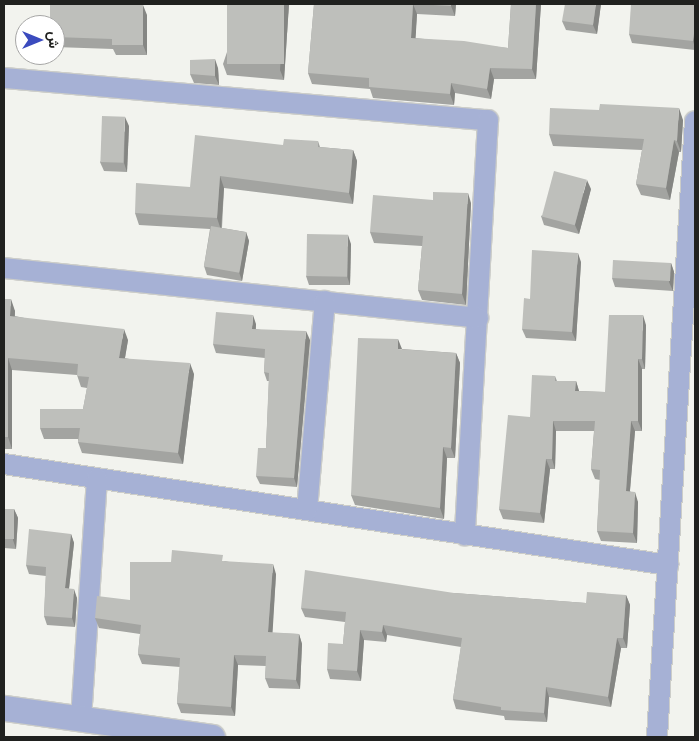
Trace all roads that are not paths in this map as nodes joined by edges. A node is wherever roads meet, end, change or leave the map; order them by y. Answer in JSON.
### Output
{"nodes":[{"id":1,"x":4,"y":78,"type":"edge"},
{"id":2,"x":695,"y":121,"type":"edge"},
{"id":3,"x":692,"y":234,"type":"edge"},
{"id":4,"x":4,"y":268,"type":"edge"},
{"id":5,"x":325,"y":301,"type":"junction"},
{"id":6,"x":478,"y":318,"type":"junction"},
{"id":7,"x":4,"y":464,"type":"edge"},
{"id":8,"x":98,"y":479,"type":"junction"},
{"id":9,"x":306,"y":510,"type":"junction"},
{"id":10,"x":465,"y":534,"type":"junction"},
{"id":11,"x":668,"y":565,"type":"junction"},
{"id":12,"x":4,"y":708,"type":"edge"},
{"id":13,"x":81,"y":719,"type":"junction"},
{"id":14,"x":212,"y":737,"type":"edge"},
{"id":15,"x":657,"y":737,"type":"edge"}],
"edges":[{"from":1,"to":6,"type":"street"},
{"from":2,"to":3,"type":"street"},
{"from":3,"to":11,"type":"street"},
{"from":4,"to":5,"type":"street"},
{"from":5,"to":6,"type":"street"},
{"from":5,"to":9,"type":"street"},
{"from":6,"to":10,"type":"street"},
{"from":7,"to":8,"type":"street"},
{"from":8,"to":9,"type":"street"},
{"from":8,"to":13,"type":"street"},
{"from":9,"to":10,"type":"street"},
{"from":10,"to":11,"type":"street"},
{"from":11,"to":15,"type":"street"},
{"from":12,"to":13,"type":"street"},
{"from":13,"to":14,"type":"street"}]}
